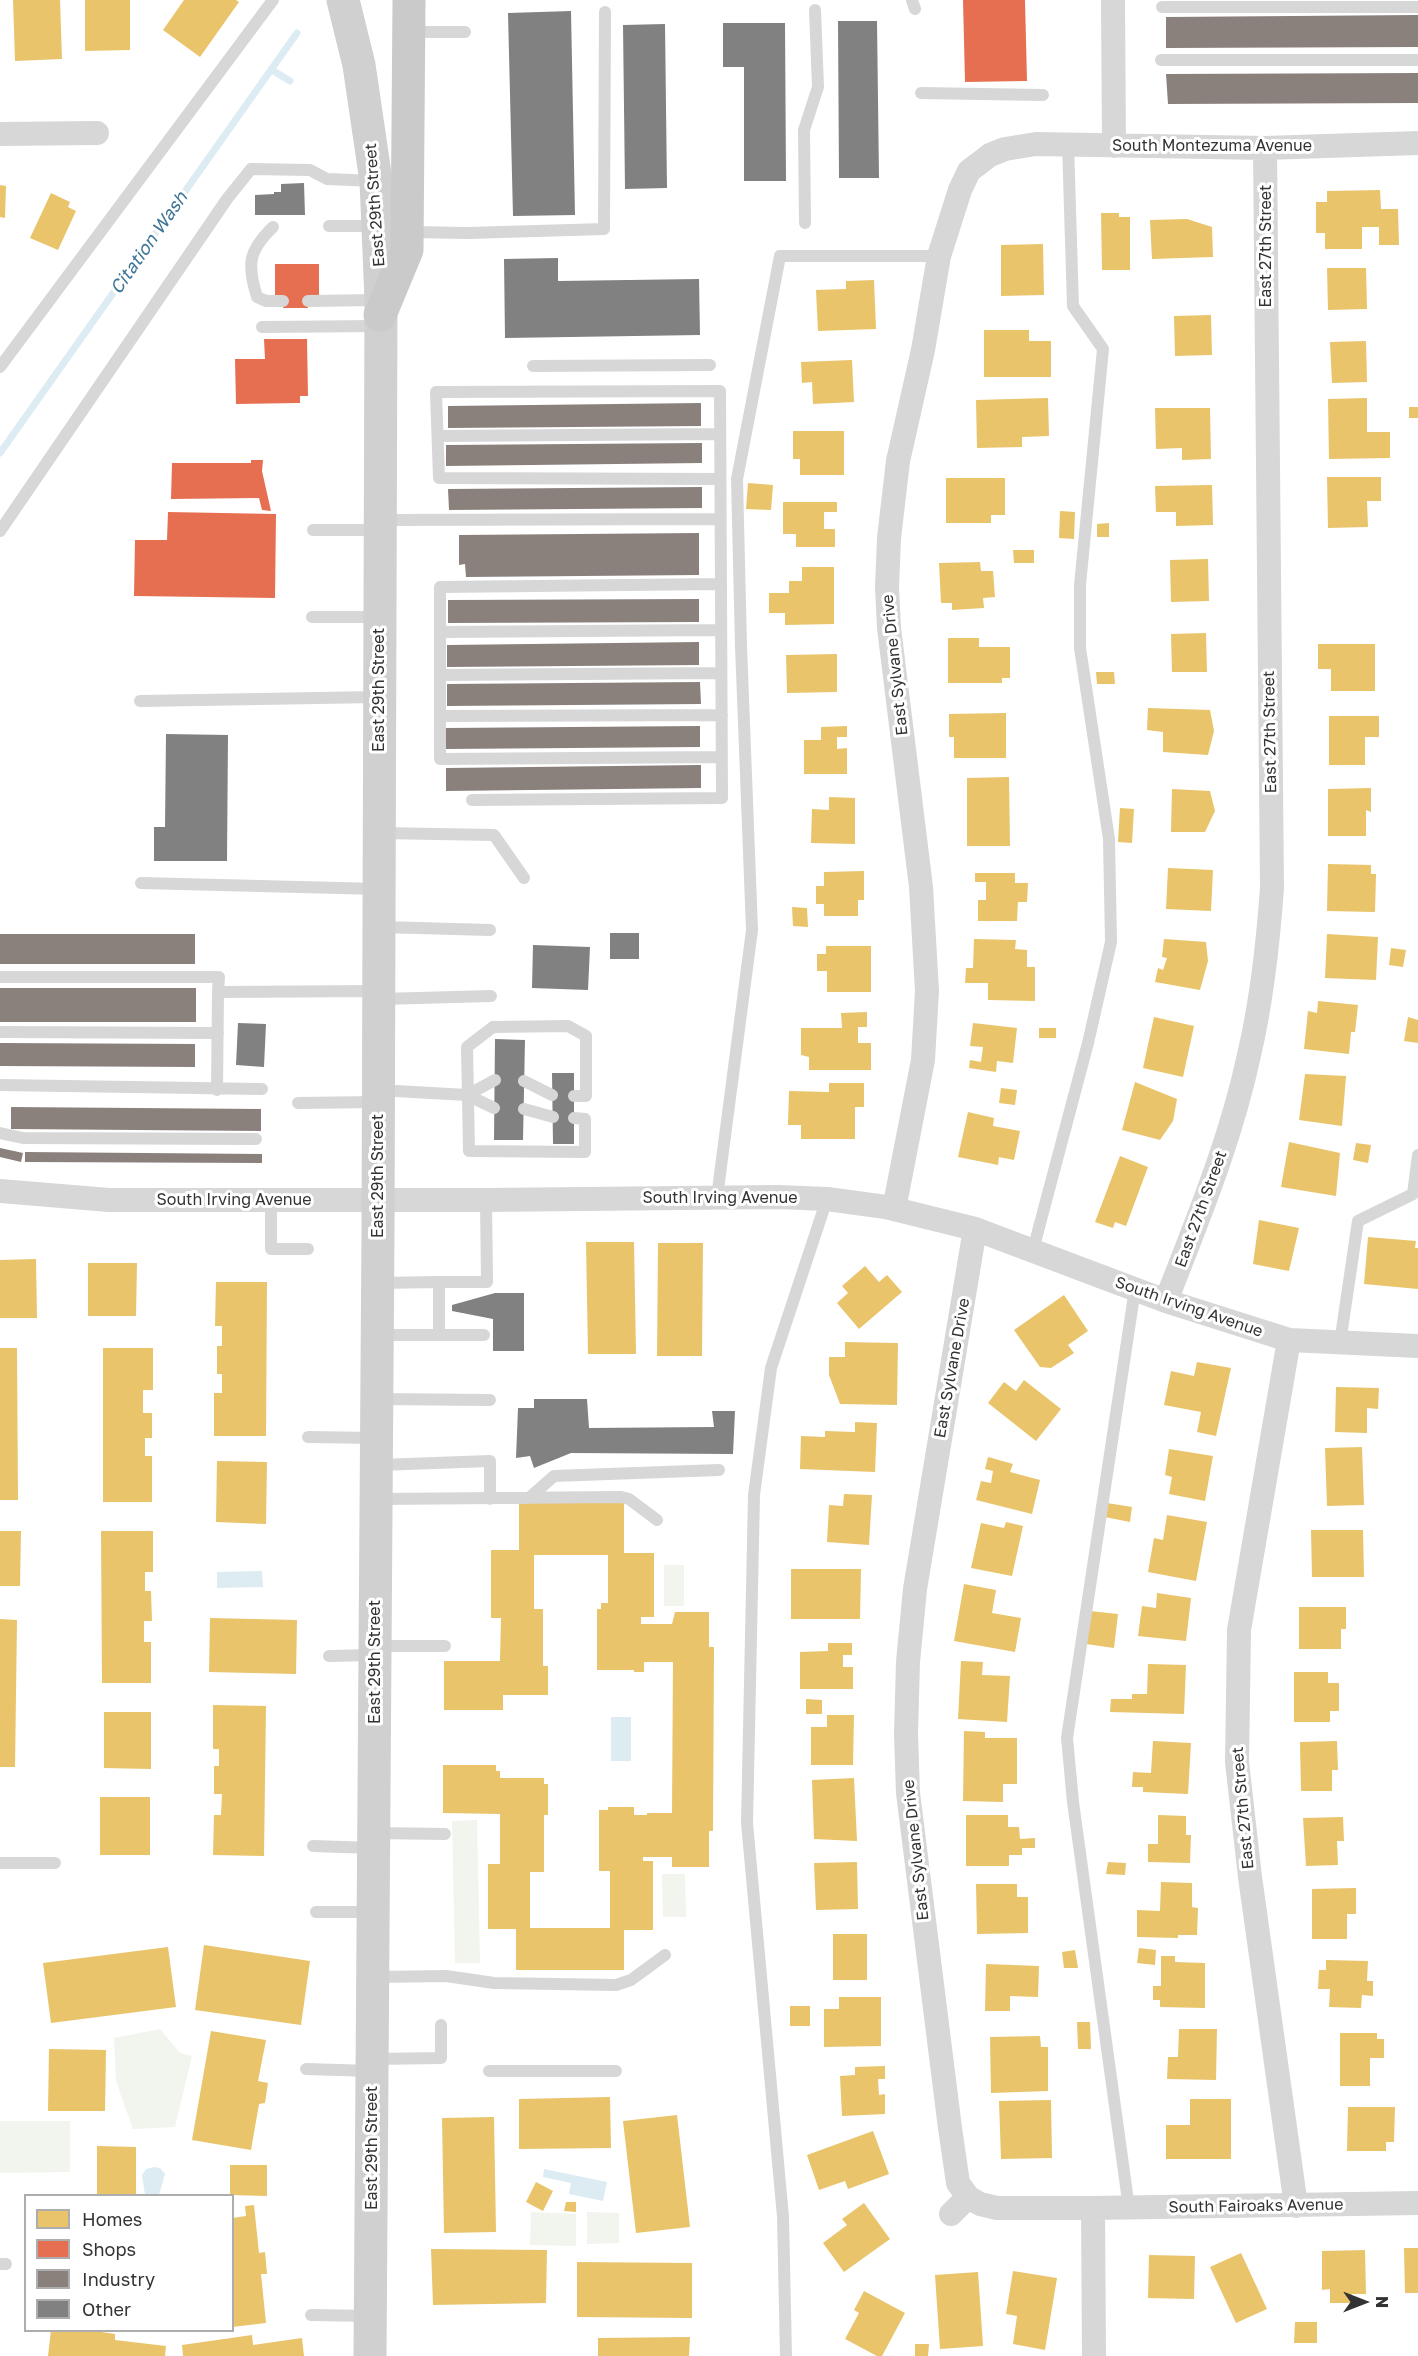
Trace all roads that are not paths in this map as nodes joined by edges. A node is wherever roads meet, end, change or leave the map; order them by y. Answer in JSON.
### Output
{"nodes":[{"id":1,"x":273,"y":0,"type":"edge"},
{"id":2,"x":343,"y":0,"type":"edge"},
{"id":3,"x":409,"y":0,"type":"edge"},
{"id":4,"x":1113,"y":0,"type":"edge"},
{"id":5,"x":1162,"y":6,"type":"dead end"},
{"id":6,"x":1418,"y":6,"type":"edge"},
{"id":7,"x":815,"y":10,"type":"dead end"},
{"id":8,"x":605,"y":12,"type":"dead end"},
{"id":9,"x":409,"y":32,"type":"junction"},
{"id":10,"x":465,"y":32,"type":"dead end"},
{"id":11,"x":1161,"y":60,"type":"dead end"},
{"id":12,"x":1418,"y":60,"type":"edge"},
{"id":13,"x":921,"y":93,"type":"dead end"},
{"id":14,"x":1043,"y":95,"type":"dead end"},
{"id":15,"x":97,"y":133,"type":"dead end"},
{"id":16,"x":0,"y":134,"type":"edge"},
{"id":17,"x":1418,"y":143,"type":"edge"},
{"id":18,"x":1068,"y":144,"type":"junction"},
{"id":19,"x":1114,"y":146,"type":"junction"},
{"id":20,"x":1265,"y":148,"type":"junction"},
{"id":21,"x":1007,"y":149,"type":"joint"},
{"id":22,"x":376,"y":181,"type":"junction"},
{"id":23,"x":805,"y":223,"type":"dead end"},
{"id":24,"x":329,"y":226,"type":"dead end"},
{"id":25,"x":273,"y":227,"type":"dead end"},
{"id":26,"x":392,"y":229,"type":"junction"},
{"id":27,"x":939,"y":256,"type":"junction"},
{"id":28,"x":283,"y":301,"type":"dead end"},
{"id":29,"x":308,"y":301,"type":"dead end"},
{"id":30,"x":380,"y":314,"type":"junction"},
{"id":31,"x":262,"y":327,"type":"dead end"},
{"id":32,"x":710,"y":365,"type":"dead end"},
{"id":33,"x":533,"y":366,"type":"dead end"},
{"id":34,"x":0,"y":367,"type":"edge"},
{"id":35,"x":720,"y":434,"type":"junction"},
{"id":36,"x":438,"y":436,"type":"junction"},
{"id":37,"x":720,"y":479,"type":"junction"},
{"id":38,"x":720,"y":519,"type":"junction"},
{"id":39,"x":380,"y":525,"type":"junction"},
{"id":40,"x":313,"y":530,"type":"dead end"},
{"id":41,"x":0,"y":531,"type":"edge"},
{"id":42,"x":721,"y":584,"type":"junction"},
{"id":43,"x":312,"y":617,"type":"dead end"},
{"id":44,"x":380,"y":617,"type":"junction"},
{"id":45,"x":721,"y":630,"type":"junction"},
{"id":46,"x":440,"y":632,"type":"junction"},
{"id":47,"x":721,"y":673,"type":"junction"},
{"id":48,"x":440,"y":675,"type":"junction"},
{"id":49,"x":380,"y":697,"type":"junction"},
{"id":50,"x":140,"y":701,"type":"dead end"},
{"id":51,"x":722,"y":715,"type":"junction"},
{"id":52,"x":440,"y":716,"type":"junction"},
{"id":53,"x":722,"y":758,"type":"junction"},
{"id":54,"x":472,"y":800,"type":"dead end"},
{"id":55,"x":379,"y":833,"type":"junction"},
{"id":56,"x":524,"y":878,"type":"dead end"},
{"id":57,"x":141,"y":883,"type":"dead end"},
{"id":58,"x":379,"y":889,"type":"junction"},
{"id":59,"x":379,"y":927,"type":"junction"},
{"id":60,"x":490,"y":930,"type":"dead end"},
{"id":61,"x":0,"y":977,"type":"edge"},
{"id":62,"x":218,"y":992,"type":"junction"},
{"id":63,"x":379,"y":995,"type":"junction"},
{"id":64,"x":491,"y":996,"type":"dead end"},
{"id":65,"x":0,"y":1032,"type":"edge"},
{"id":66,"x":218,"y":1033,"type":"junction"},
{"id":67,"x":495,"y":1080,"type":"dead end"},
{"id":68,"x":524,"y":1082,"type":"dead end"},
{"id":69,"x":0,"y":1085,"type":"edge"},
{"id":70,"x":262,"y":1089,"type":"dead end"},
{"id":71,"x":217,"y":1090,"type":"junction"},
{"id":72,"x":467,"y":1095,"type":"junction"},
{"id":73,"x":552,"y":1095,"type":"dead end"},
{"id":74,"x":378,"y":1096,"type":"junction"},
{"id":75,"x":298,"y":1103,"type":"dead end"},
{"id":76,"x":494,"y":1108,"type":"dead end"},
{"id":77,"x":524,"y":1109,"type":"dead end"},
{"id":78,"x":553,"y":1117,"type":"dead end"},
{"id":79,"x":0,"y":1133,"type":"edge"},
{"id":80,"x":256,"y":1139,"type":"dead end"},
{"id":81,"x":1418,"y":1155,"type":"edge"},
{"id":82,"x":0,"y":1191,"type":"edge"},
{"id":83,"x":717,"y":1197,"type":"junction"},
{"id":84,"x":827,"y":1199,"type":"junction"},
{"id":85,"x":271,"y":1200,"type":"junction"},
{"id":86,"x":378,"y":1200,"type":"junction"},
{"id":87,"x":486,"y":1200,"type":"junction"},
{"id":88,"x":894,"y":1209,"type":"junction"},
{"id":89,"x":975,"y":1229,"type":"junction"},
{"id":90,"x":308,"y":1248,"type":"dead end"},
{"id":91,"x":1033,"y":1250,"type":"junction"},
{"id":92,"x":440,"y":1282,"type":"junction"},
{"id":93,"x":378,"y":1283,"type":"junction"},
{"id":94,"x":1135,"y":1289,"type":"junction"},
{"id":95,"x":1166,"y":1301,"type":"junction"},
{"id":96,"x":377,"y":1335,"type":"junction"},
{"id":97,"x":440,"y":1335,"type":"junction"},
{"id":98,"x":484,"y":1335,"type":"dead end"},
{"id":99,"x":1289,"y":1340,"type":"junction"},
{"id":100,"x":1340,"y":1343,"type":"junction"},
{"id":101,"x":1418,"y":1346,"type":"edge"},
{"id":102,"x":377,"y":1399,"type":"junction"},
{"id":103,"x":490,"y":1400,"type":"dead end"},
{"id":104,"x":308,"y":1437,"type":"dead end"},
{"id":105,"x":376,"y":1451,"type":"junction"},
{"id":106,"x":719,"y":1470,"type":"dead end"},
{"id":107,"x":529,"y":1498,"type":"junction"},
{"id":108,"x":376,"y":1499,"type":"junction"},
{"id":109,"x":490,"y":1499,"type":"junction"},
{"id":110,"x":657,"y":1520,"type":"dead end"},
{"id":111,"x":445,"y":1646,"type":"dead end"},
{"id":112,"x":375,"y":1650,"type":"junction"},
{"id":113,"x":329,"y":1656,"type":"dead end"},
{"id":114,"x":445,"y":1834,"type":"dead end"},
{"id":115,"x":374,"y":1841,"type":"junction"},
{"id":116,"x":313,"y":1846,"type":"dead end"},
{"id":117,"x":0,"y":1863,"type":"edge"},
{"id":118,"x":55,"y":1863,"type":"dead end"},
{"id":119,"x":316,"y":1912,"type":"dead end"},
{"id":120,"x":373,"y":1912,"type":"junction"},
{"id":121,"x":665,"y":1955,"type":"dead end"},
{"id":122,"x":373,"y":1977,"type":"junction"},
{"id":123,"x":441,"y":2025,"type":"dead end"},
{"id":124,"x":372,"y":2065,"type":"junction"},
{"id":125,"x":306,"y":2069,"type":"dead end"},
{"id":126,"x":489,"y":2071,"type":"dead end"},
{"id":127,"x":616,"y":2071,"type":"dead end"},
{"id":128,"x":1418,"y":2203,"type":"edge"},
{"id":129,"x":1296,"y":2206,"type":"junction"},
{"id":130,"x":1093,"y":2208,"type":"junction"},
{"id":131,"x":1129,"y":2208,"type":"junction"},
{"id":132,"x":311,"y":2315,"type":"dead end"},
{"id":133,"x":371,"y":2316,"type":"junction"},
{"id":134,"x":370,"y":2356,"type":"edge"},
{"id":135,"x":786,"y":2356,"type":"edge"},
{"id":136,"x":1094,"y":2356,"type":"edge"}],
"edges":[{"from":1,"to":34,"type":"lane"},
{"from":2,"to":22,"type":"street","name":"East 29th Street"},
{"from":3,"to":9,"type":"main road"},
{"from":4,"to":19,"type":"street"},
{"from":5,"to":6,"type":"lane"},
{"from":7,"to":23,"type":"lane"},
{"from":8,"to":26,"type":"lane"},
{"from":9,"to":10,"type":"lane"},
{"from":9,"to":26,"type":"main road"},
{"from":11,"to":12,"type":"lane"},
{"from":13,"to":14,"type":"lane"},
{"from":15,"to":16,"type":"street"},
{"from":17,"to":20,"type":"street","name":"South Montezuma Avenue"},
{"from":18,"to":19,"type":"street","name":"South Montezuma Avenue"},
{"from":18,"to":21,"type":"street","name":"South Montezuma Avenue"},
{"from":18,"to":91,"type":"lane"},
{"from":19,"to":20,"type":"street","name":"South Montezuma Avenue"},
{"from":20,"to":95,"type":"street","name":"East 27th Street"},
{"from":21,"to":27,"type":"street","name":"East Sylvane Drive"},
{"from":22,"to":26,"type":"street","name":"East 29th Street"},
{"from":22,"to":41,"type":"lane"},
{"from":24,"to":26,"type":"lane"},
{"from":25,"to":28,"type":"lane"},
{"from":26,"to":30,"type":"main road"},
{"from":27,"to":83,"type":"lane"},
{"from":27,"to":88,"type":"street","name":"East Sylvane Drive"},
{"from":29,"to":30,"type":"lane"},
{"from":30,"to":31,"type":"lane"},
{"from":30,"to":39,"type":"street","name":"East 29th Street"},
{"from":32,"to":33,"type":"lane"},
{"from":35,"to":36,"type":"lane"},
{"from":35,"to":36,"type":"lane"},
{"from":35,"to":37,"type":"lane"},
{"from":36,"to":37,"type":"lane"},
{"from":37,"to":38,"type":"lane"},
{"from":38,"to":39,"type":"lane"},
{"from":38,"to":42,"type":"lane"},
{"from":39,"to":40,"type":"lane"},
{"from":39,"to":44,"type":"street","name":"East 29th Street"},
{"from":42,"to":45,"type":"lane"},
{"from":42,"to":46,"type":"lane"},
{"from":43,"to":44,"type":"lane"},
{"from":44,"to":49,"type":"street","name":"East 29th Street"},
{"from":45,"to":46,"type":"lane"},
{"from":45,"to":47,"type":"lane"},
{"from":46,"to":48,"type":"lane"},
{"from":47,"to":48,"type":"lane"},
{"from":47,"to":51,"type":"lane"},
{"from":48,"to":52,"type":"lane"},
{"from":49,"to":50,"type":"lane"},
{"from":49,"to":55,"type":"street","name":"East 29th Street"},
{"from":51,"to":52,"type":"lane"},
{"from":51,"to":53,"type":"lane"},
{"from":52,"to":53,"type":"lane"},
{"from":53,"to":54,"type":"lane"},
{"from":55,"to":56,"type":"lane"},
{"from":55,"to":58,"type":"street","name":"East 29th Street"},
{"from":57,"to":58,"type":"lane"},
{"from":58,"to":59,"type":"street","name":"East 29th Street"},
{"from":59,"to":60,"type":"lane"},
{"from":59,"to":63,"type":"street","name":"East 29th Street"},
{"from":61,"to":62,"type":"lane"},
{"from":62,"to":63,"type":"lane"},
{"from":62,"to":66,"type":"lane"},
{"from":63,"to":64,"type":"lane"},
{"from":63,"to":74,"type":"street","name":"East 29th Street"},
{"from":65,"to":66,"type":"lane"},
{"from":66,"to":71,"type":"lane"},
{"from":67,"to":72,"type":"lane"},
{"from":68,"to":73,"type":"lane"},
{"from":69,"to":71,"type":"lane"},
{"from":70,"to":71,"type":"lane"},
{"from":72,"to":72,"type":"lane"},
{"from":72,"to":74,"type":"lane"},
{"from":72,"to":76,"type":"lane"},
{"from":74,"to":75,"type":"lane"},
{"from":74,"to":86,"type":"street","name":"East 29th Street"},
{"from":77,"to":78,"type":"lane"},
{"from":79,"to":80,"type":"lane"},
{"from":81,"to":100,"type":"lane"},
{"from":82,"to":85,"type":"street","name":"South Irving Avenue"},
{"from":83,"to":84,"type":"street","name":"South Irving Avenue"},
{"from":83,"to":87,"type":"street","name":"South Irving Avenue"},
{"from":84,"to":88,"type":"street","name":"South Irving Avenue"},
{"from":84,"to":135,"type":"lane"},
{"from":85,"to":86,"type":"street","name":"South Irving Avenue"},
{"from":85,"to":90,"type":"lane"},
{"from":86,"to":87,"type":"street","name":"South Irving Avenue"},
{"from":86,"to":93,"type":"street","name":"East 29th Street"},
{"from":87,"to":92,"type":"lane"},
{"from":88,"to":89,"type":"street","name":"South Irving Avenue"},
{"from":89,"to":91,"type":"street","name":"South Irving Avenue"},
{"from":89,"to":130,"type":"street","name":"East Sylvane Drive"},
{"from":91,"to":94,"type":"street","name":"South Irving Avenue"},
{"from":92,"to":93,"type":"lane"},
{"from":92,"to":97,"type":"lane"},
{"from":93,"to":96,"type":"street","name":"East 29th Street"},
{"from":94,"to":95,"type":"street","name":"South Irving Avenue"},
{"from":94,"to":131,"type":"lane"},
{"from":95,"to":99,"type":"street","name":"South Irving Avenue"},
{"from":96,"to":97,"type":"lane"},
{"from":96,"to":102,"type":"street","name":"East 29th Street"},
{"from":97,"to":98,"type":"lane"},
{"from":99,"to":100,"type":"street","name":"South Irving Avenue"},
{"from":99,"to":129,"type":"street","name":"East 27th Street"},
{"from":100,"to":101,"type":"street","name":"South Irving Avenue"},
{"from":102,"to":103,"type":"lane"},
{"from":102,"to":105,"type":"street","name":"East 29th Street"},
{"from":104,"to":105,"type":"lane"},
{"from":105,"to":108,"type":"street","name":"East 29th Street"},
{"from":105,"to":109,"type":"lane"},
{"from":106,"to":107,"type":"lane"},
{"from":107,"to":109,"type":"lane"},
{"from":107,"to":110,"type":"lane"},
{"from":108,"to":109,"type":"lane"},
{"from":108,"to":112,"type":"street","name":"East 29th Street"},
{"from":111,"to":112,"type":"lane"},
{"from":112,"to":113,"type":"lane"},
{"from":112,"to":115,"type":"street","name":"East 29th Street"},
{"from":114,"to":115,"type":"lane"},
{"from":115,"to":116,"type":"lane"},
{"from":115,"to":120,"type":"street","name":"East 29th Street"},
{"from":117,"to":118,"type":"lane"},
{"from":119,"to":120,"type":"lane"},
{"from":120,"to":122,"type":"street","name":"East 29th Street"},
{"from":121,"to":122,"type":"lane"},
{"from":122,"to":124,"type":"street","name":"East 29th Street"},
{"from":123,"to":124,"type":"lane"},
{"from":124,"to":125,"type":"lane"},
{"from":124,"to":133,"type":"street","name":"East 29th Street"},
{"from":126,"to":127,"type":"lane"},
{"from":128,"to":129,"type":"street","name":"South Fairoaks Avenue"},
{"from":129,"to":131,"type":"street","name":"South Fairoaks Avenue"},
{"from":130,"to":131,"type":"street","name":"South Fairoaks Avenue"},
{"from":130,"to":136,"type":"street"},
{"from":132,"to":133,"type":"lane"},
{"from":133,"to":134,"type":"street","name":"East 29th Street"}]}
